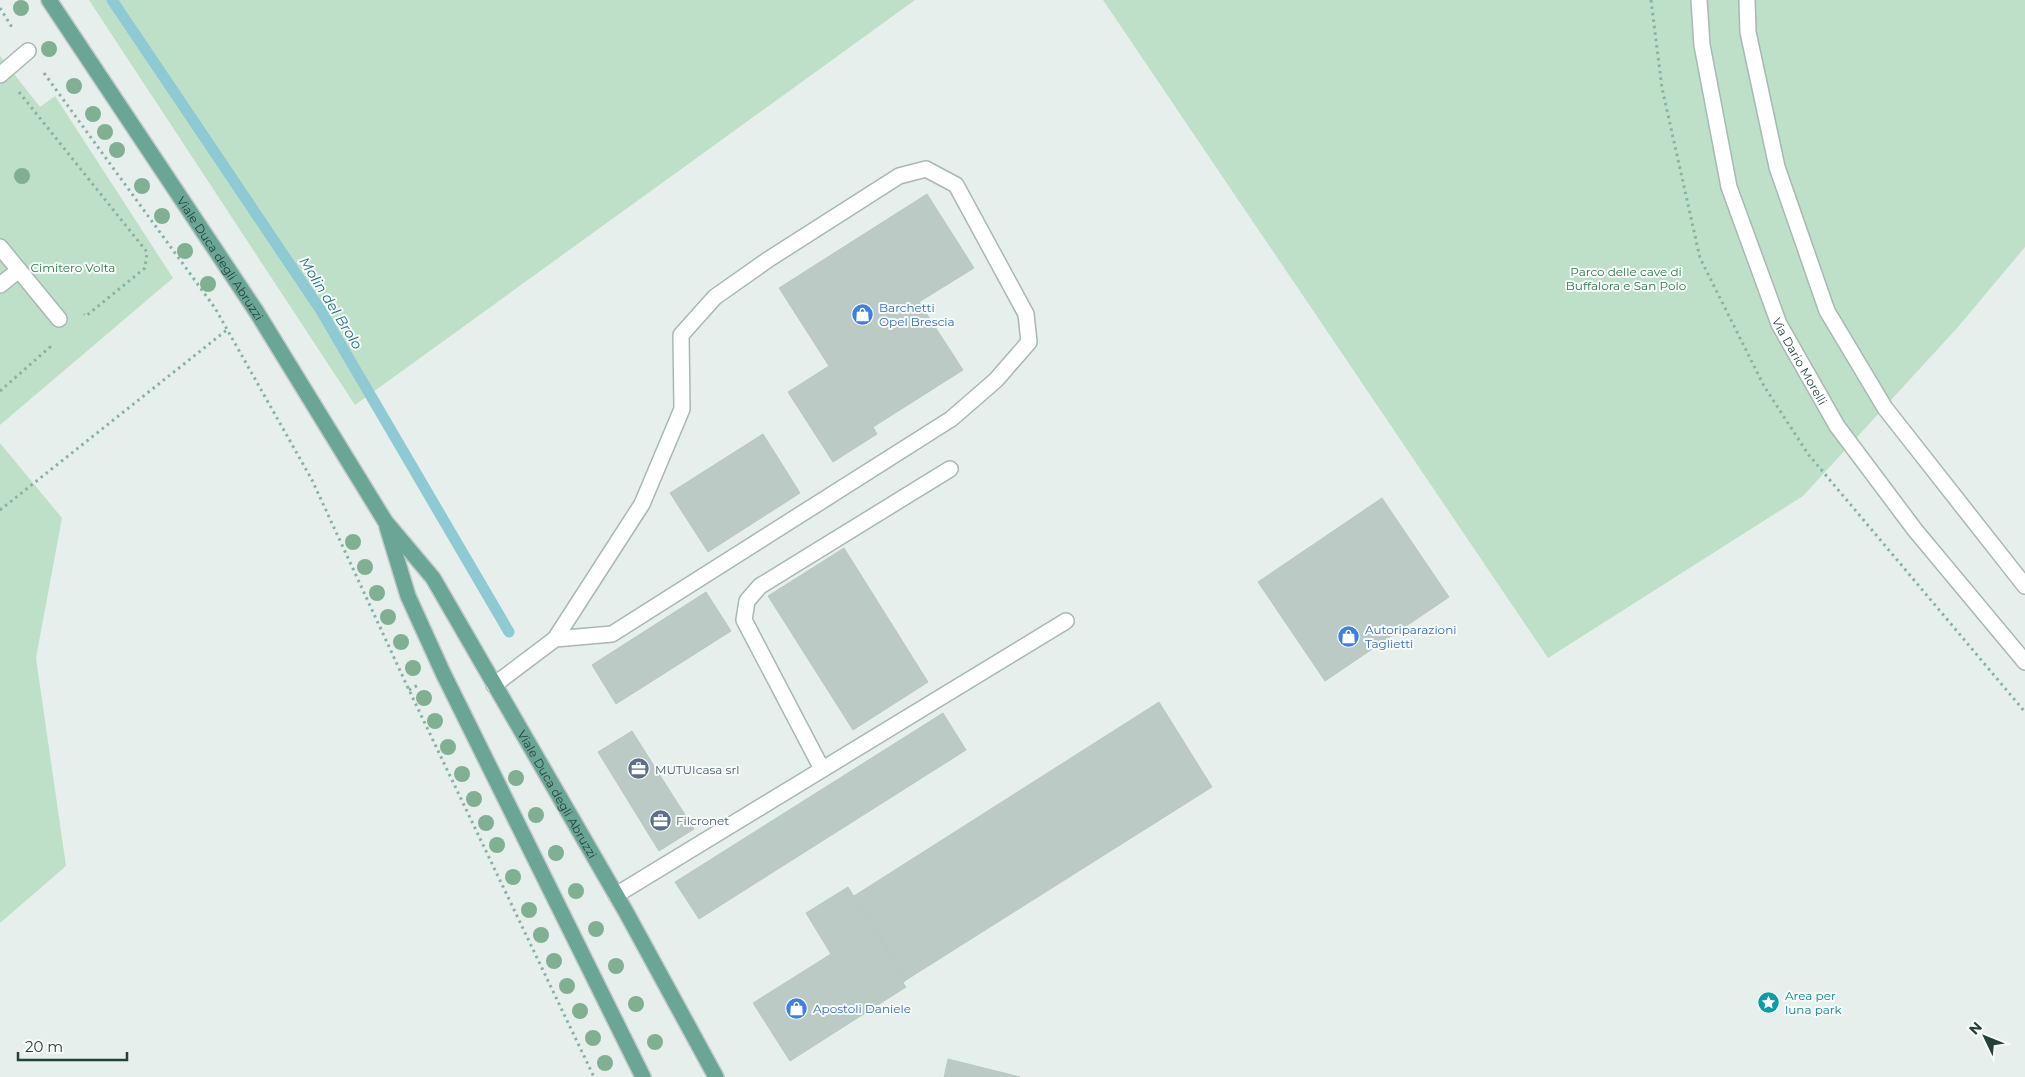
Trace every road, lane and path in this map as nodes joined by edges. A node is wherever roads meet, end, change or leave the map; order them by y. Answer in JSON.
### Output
{"nodes":[{"id":1,"x":49,"y":0,"type":"edge"},
{"id":2,"x":1699,"y":0,"type":"edge"},
{"id":3,"x":1747,"y":0,"type":"edge"},
{"id":4,"x":28,"y":51,"type":"dead end"},
{"id":5,"x":2,"y":74,"type":"edge"},
{"id":6,"x":57,"y":91,"type":"dead end"},
{"id":7,"x":0,"y":247,"type":"edge"},
{"id":8,"x":19,"y":270,"type":"junction"},
{"id":9,"x":0,"y":285,"type":"edge"},
{"id":10,"x":59,"y":319,"type":"junction"},
{"id":11,"x":228,"y":329,"type":"junction"},
{"id":12,"x":0,"y":391,"type":"edge"},
{"id":13,"x":950,"y":470,"type":"dead end"},
{"id":14,"x":0,"y":510,"type":"edge"},
{"id":15,"x":385,"y":521,"type":"junction"},
{"id":16,"x":2025,"y":586,"type":"edge"},
{"id":17,"x":1066,"y":621,"type":"dead end"},
{"id":18,"x":555,"y":639,"type":"junction"},
{"id":19,"x":2025,"y":662,"type":"edge"},
{"id":20,"x":494,"y":685,"type":"junction"},
{"id":21,"x":822,"y":769,"type":"junction"},
{"id":22,"x":616,"y":895,"type":"junction"},
{"id":23,"x":594,"y":1077,"type":"edge"},
{"id":24,"x":643,"y":1077,"type":"edge"},
{"id":25,"x":716,"y":1077,"type":"edge"}],
"edges":[{"from":1,"to":15,"type":"main road","name":"Viale Duca degli Abruzzi"},
{"from":2,"to":19,"type":"street","name":"Via Dario Morelli"},
{"from":3,"to":16,"type":"street"},
{"from":4,"to":5,"type":"street"},
{"from":5,"to":10,"type":"path"},
{"from":6,"to":11,"type":"path"},
{"from":7,"to":8,"type":"street"},
{"from":8,"to":9,"type":"street"},
{"from":8,"to":10,"type":"street"},
{"from":10,"to":12,"type":"path"},
{"from":11,"to":14,"type":"path"},
{"from":11,"to":23,"type":"path"},
{"from":13,"to":21,"type":"street"},
{"from":15,"to":20,"type":"main road","name":"Viale Duca degli Abruzzi"},
{"from":15,"to":24,"type":"main road","name":"Viale Duca degli Abruzzi"},
{"from":17,"to":21,"type":"street"},
{"from":18,"to":18,"type":"street"},
{"from":18,"to":20,"type":"street"},
{"from":20,"to":22,"type":"main road","name":"Viale Duca degli Abruzzi"},
{"from":21,"to":22,"type":"street"},
{"from":22,"to":25,"type":"main road","name":"Viale Duca degli Abruzzi"}]}
